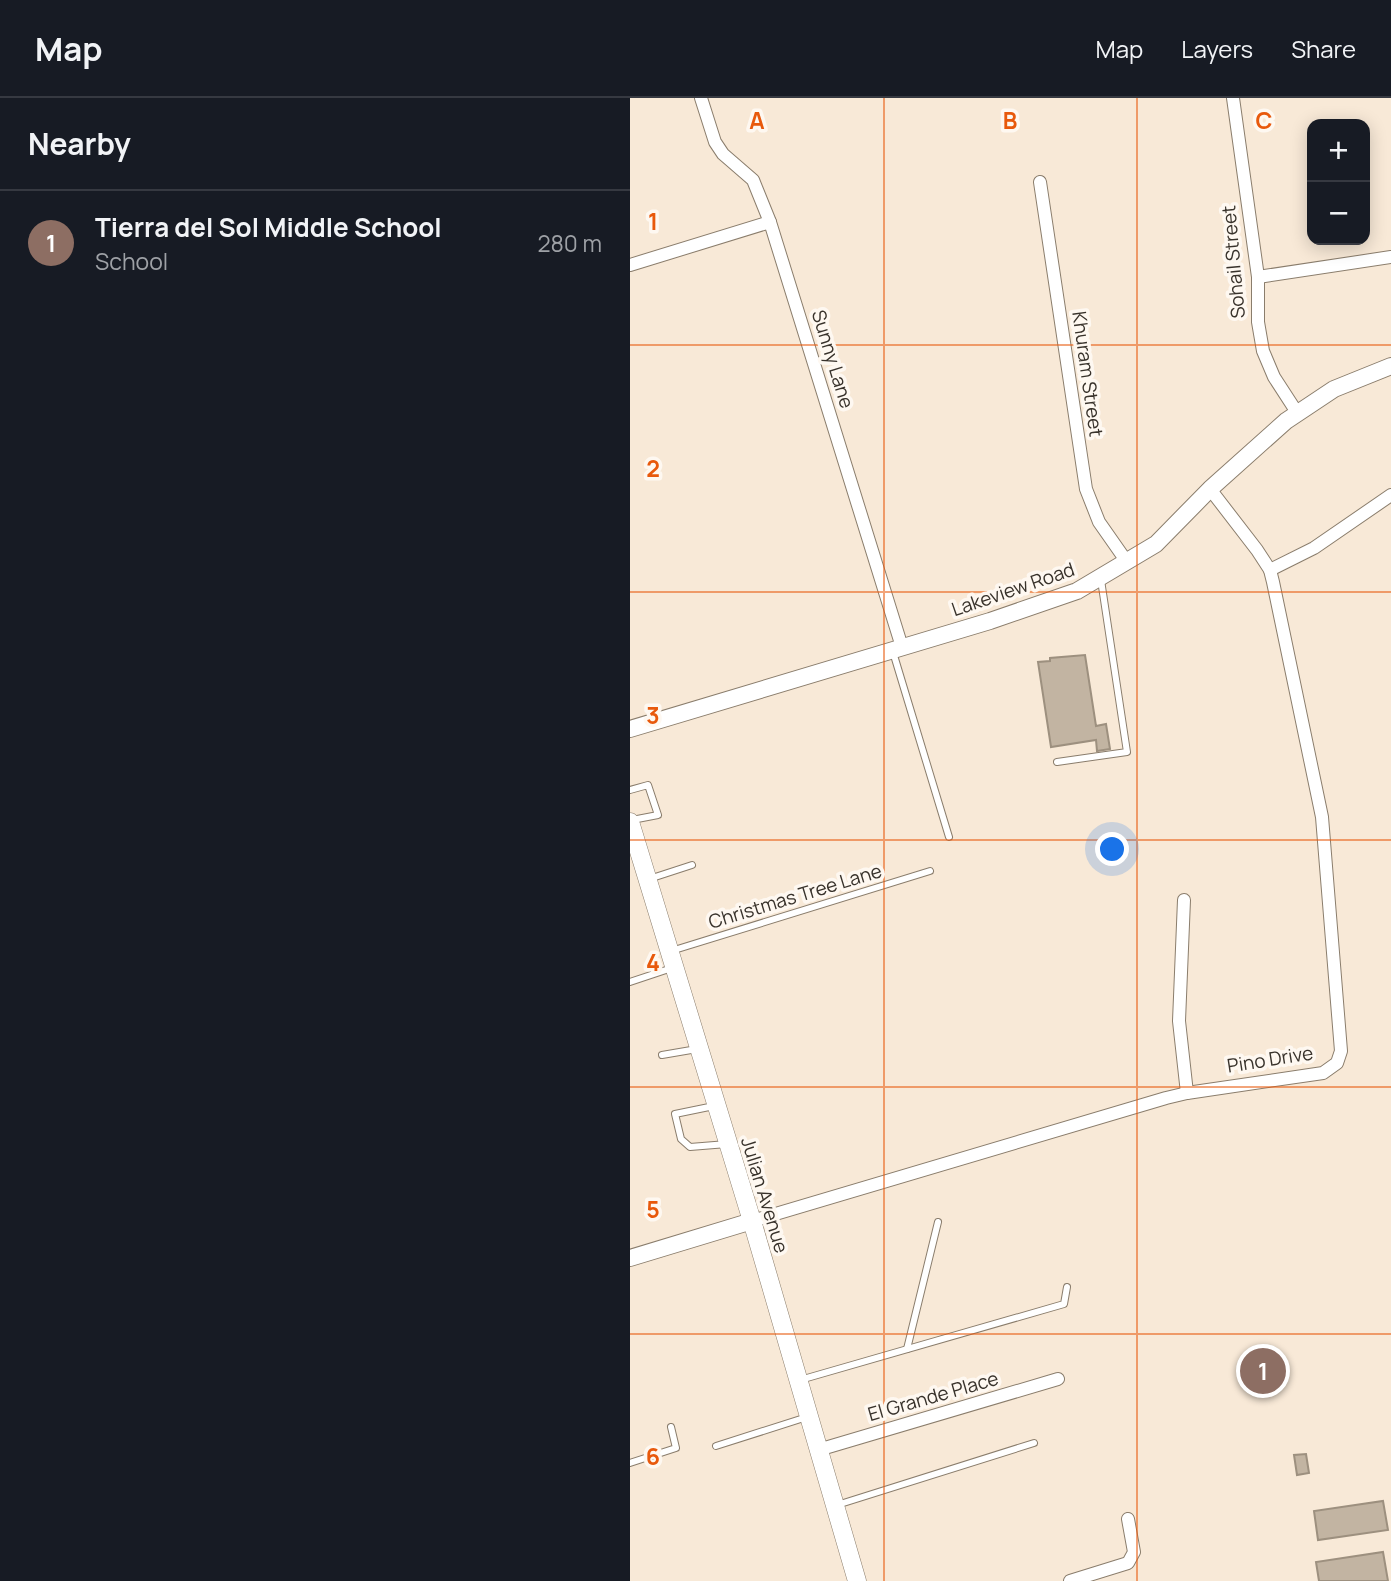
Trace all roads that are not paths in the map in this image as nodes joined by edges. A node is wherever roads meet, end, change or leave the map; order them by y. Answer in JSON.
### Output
{"nodes":[{"id":1,"x":701,"y":98,"type":"edge"},
{"id":2,"x":1233,"y":98,"type":"edge"},
{"id":3,"x":1040,"y":182,"type":"dead end"},
{"id":4,"x":770,"y":222,"type":"junction"},
{"id":5,"x":1391,"y":257,"type":"edge"},
{"id":6,"x":630,"y":265,"type":"edge"},
{"id":7,"x":1258,"y":277,"type":"junction"},
{"id":8,"x":1391,"y":366,"type":"edge"},
{"id":9,"x":1298,"y":414,"type":"junction"},
{"id":10,"x":1210,"y":489,"type":"junction"},
{"id":11,"x":1391,"y":495,"type":"edge"},
{"id":12,"x":1127,"y":562,"type":"junction"},
{"id":13,"x":1269,"y":570,"type":"junction"},
{"id":14,"x":1100,"y":578,"type":"junction"},
{"id":15,"x":897,"y":649,"type":"junction"},
{"id":16,"x":630,"y":729,"type":"edge"},
{"id":17,"x":1057,"y":762,"type":"dead end"},
{"id":18,"x":630,"y":790,"type":"edge"},
{"id":19,"x":630,"y":821,"type":"edge"},
{"id":20,"x":949,"y":836,"type":"dead end"},
{"id":21,"x":692,"y":865,"type":"dead end"},
{"id":22,"x":930,"y":871,"type":"dead end"},
{"id":23,"x":648,"y":879,"type":"junction"},
{"id":24,"x":1184,"y":900,"type":"dead end"},
{"id":25,"x":672,"y":959,"type":"junction"},
{"id":26,"x":630,"y":982,"type":"edge"},
{"id":27,"x":699,"y":1049,"type":"junction"},
{"id":28,"x":662,"y":1055,"type":"dead end"},
{"id":29,"x":1187,"y":1093,"type":"junction"},
{"id":30,"x":716,"y":1105,"type":"junction"},
{"id":31,"x":728,"y":1144,"type":"junction"},
{"id":32,"x":752,"y":1221,"type":"junction"},
{"id":33,"x":938,"y":1222,"type":"dead end"},
{"id":34,"x":630,"y":1258,"type":"edge"},
{"id":35,"x":1067,"y":1287,"type":"dead end"},
{"id":36,"x":907,"y":1349,"type":"junction"},
{"id":37,"x":1058,"y":1379,"type":"dead end"},
{"id":38,"x":798,"y":1381,"type":"junction"},
{"id":39,"x":809,"y":1416,"type":"junction"},
{"id":40,"x":671,"y":1427,"type":"dead end"},
{"id":41,"x":1034,"y":1443,"type":"dead end"},
{"id":42,"x":716,"y":1446,"type":"dead end"},
{"id":43,"x":818,"y":1450,"type":"junction"},
{"id":44,"x":630,"y":1463,"type":"edge"},
{"id":45,"x":835,"y":1506,"type":"junction"},
{"id":46,"x":1128,"y":1519,"type":"dead end"},
{"id":47,"x":858,"y":1581,"type":"edge"},
{"id":48,"x":1070,"y":1581,"type":"edge"}],
"edges":[{"from":1,"to":4,"type":"street","name":"Sunny Lane"},
{"from":2,"to":7,"type":"street","name":"Sohail Street"},
{"from":3,"to":12,"type":"street","name":"Khuram Street"},
{"from":4,"to":6,"type":"street"},
{"from":4,"to":15,"type":"street","name":"Sunny Lane"},
{"from":5,"to":7,"type":"street"},
{"from":7,"to":9,"type":"street","name":"Sohail Street"},
{"from":8,"to":9,"type":"street","name":"Lakeview Road"},
{"from":9,"to":10,"type":"street","name":"Lakeview Road"},
{"from":10,"to":12,"type":"street","name":"Lakeview Road"},
{"from":10,"to":13,"type":"street","name":"Pino Drive"},
{"from":11,"to":13,"type":"street"},
{"from":12,"to":14,"type":"street","name":"Lakeview Road"},
{"from":13,"to":29,"type":"street","name":"Pino Drive"},
{"from":14,"to":15,"type":"street","name":"Lakeview Road"},
{"from":14,"to":17,"type":"lane"},
{"from":15,"to":16,"type":"street","name":"Lakeview Road"},
{"from":15,"to":20,"type":"lane"},
{"from":18,"to":19,"type":"lane"},
{"from":19,"to":23,"type":"main road","name":"Julian Avenue"},
{"from":21,"to":23,"type":"lane"},
{"from":22,"to":25,"type":"lane","name":"Christmas Tree Lane"},
{"from":23,"to":25,"type":"main road","name":"Julian Avenue"},
{"from":24,"to":29,"type":"street"},
{"from":25,"to":26,"type":"lane","name":"Christmas Tree Lane"},
{"from":25,"to":27,"type":"main road","name":"Julian Avenue"},
{"from":27,"to":28,"type":"lane"},
{"from":27,"to":30,"type":"main road","name":"Julian Avenue"},
{"from":29,"to":32,"type":"street","name":"Pino Drive"},
{"from":30,"to":31,"type":"main road","name":"Julian Avenue"},
{"from":30,"to":31,"type":"lane"},
{"from":31,"to":32,"type":"main road","name":"Julian Avenue"},
{"from":32,"to":34,"type":"street","name":"Pino Drive"},
{"from":32,"to":38,"type":"main road","name":"Julian Avenue"},
{"from":33,"to":36,"type":"lane"},
{"from":35,"to":36,"type":"lane"},
{"from":36,"to":38,"type":"lane"},
{"from":37,"to":43,"type":"street","name":"El Grande Place"},
{"from":38,"to":39,"type":"main road","name":"Julian Avenue"},
{"from":39,"to":42,"type":"lane"},
{"from":39,"to":43,"type":"main road","name":"Julian Avenue"},
{"from":40,"to":44,"type":"lane"},
{"from":41,"to":45,"type":"lane"},
{"from":43,"to":45,"type":"main road","name":"Julian Avenue"},
{"from":45,"to":47,"type":"main road","name":"Julian Avenue"},
{"from":46,"to":48,"type":"street"}]}
